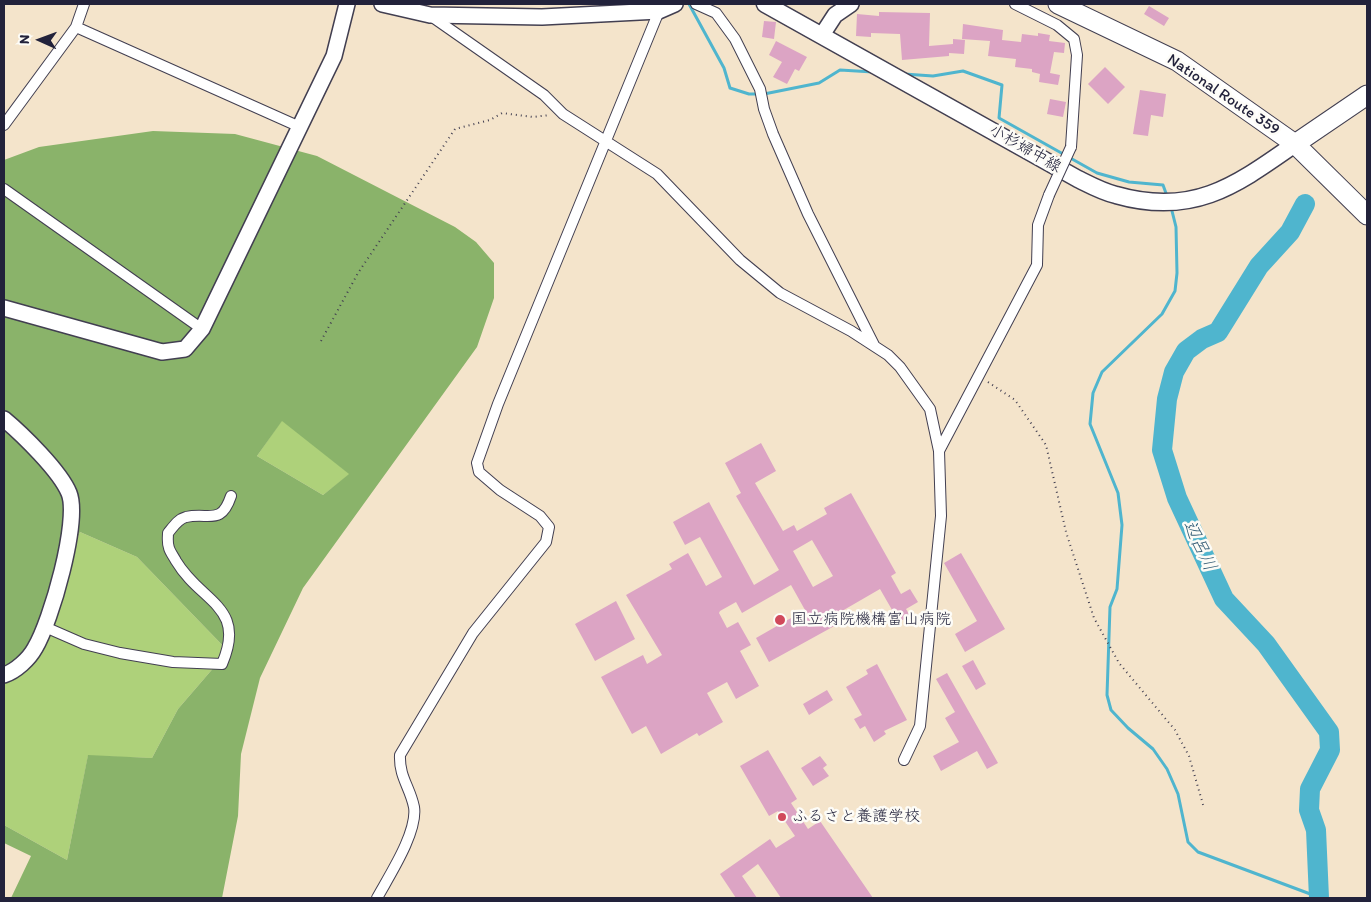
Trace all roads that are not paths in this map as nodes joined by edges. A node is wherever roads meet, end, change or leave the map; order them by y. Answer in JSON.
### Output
{"nodes":[{"id":1,"x":84,"y":4,"type":"edge"},
{"id":2,"x":347,"y":4,"type":"edge"},
{"id":3,"x":382,"y":4,"type":"edge"},
{"id":4,"x":674,"y":4,"type":"edge"},
{"id":5,"x":696,"y":4,"type":"edge"},
{"id":6,"x":765,"y":4,"type":"edge"},
{"id":7,"x":851,"y":4,"type":"edge"},
{"id":8,"x":1015,"y":4,"type":"edge"},
{"id":9,"x":1058,"y":4,"type":"edge"},
{"id":10,"x":659,"y":11,"type":"junction"},
{"id":11,"x":430,"y":16,"type":"junction"},
{"id":12,"x":76,"y":27,"type":"junction"},
{"id":13,"x":822,"y":34,"type":"junction"},
{"id":14,"x":1367,"y":95,"type":"edge"},
{"id":15,"x":4,"y":125,"type":"edge"},
{"id":16,"x":300,"y":127,"type":"junction"},
{"id":17,"x":604,"y":142,"type":"junction"},
{"id":18,"x":1295,"y":144,"type":"junction"},
{"id":19,"x":4,"y":188,"type":"edge"},
{"id":20,"x":1367,"y":215,"type":"edge"},
{"id":21,"x":4,"y":308,"type":"edge"},
{"id":22,"x":202,"y":330,"type":"junction"},
{"id":23,"x":874,"y":346,"type":"junction"},
{"id":24,"x":4,"y":418,"type":"edge"},
{"id":25,"x":939,"y":451,"type":"junction"},
{"id":26,"x":231,"y":496,"type":"dead end"},
{"id":27,"x":45,"y":627,"type":"junction"},
{"id":28,"x":4,"y":675,"type":"edge"},
{"id":29,"x":904,"y":760,"type":"dead end"},
{"id":30,"x":377,"y":898,"type":"edge"}],
"edges":[{"from":1,"to":12,"type":"street"},
{"from":2,"to":16,"type":"street"},
{"from":3,"to":11,"type":"street"},
{"from":4,"to":10,"type":"street"},
{"from":5,"to":23,"type":"street"},
{"from":6,"to":13,"type":"main road","name":"小杉婦中線"},
{"from":7,"to":13,"type":"street"},
{"from":8,"to":25,"type":"street","bridge":true},
{"from":9,"to":18,"type":"highway","name":"National Route 359"},
{"from":10,"to":11,"type":"street"},
{"from":10,"to":17,"type":"street"},
{"from":11,"to":17,"type":"street"},
{"from":12,"to":15,"type":"street"},
{"from":12,"to":16,"type":"street"},
{"from":13,"to":18,"type":"main road","name":"小杉婦中線"},
{"from":14,"to":18,"type":"highway"},
{"from":16,"to":22,"type":"street"},
{"from":17,"to":23,"type":"street"},
{"from":17,"to":30,"type":"street"},
{"from":18,"to":20,"type":"highway","name":"National Route 359"},
{"from":19,"to":22,"type":"street"},
{"from":21,"to":22,"type":"street"},
{"from":23,"to":25,"type":"street"},
{"from":24,"to":27,"type":"street"},
{"from":25,"to":29,"type":"street"},
{"from":26,"to":27,"type":"street"},
{"from":27,"to":28,"type":"street"}]}
